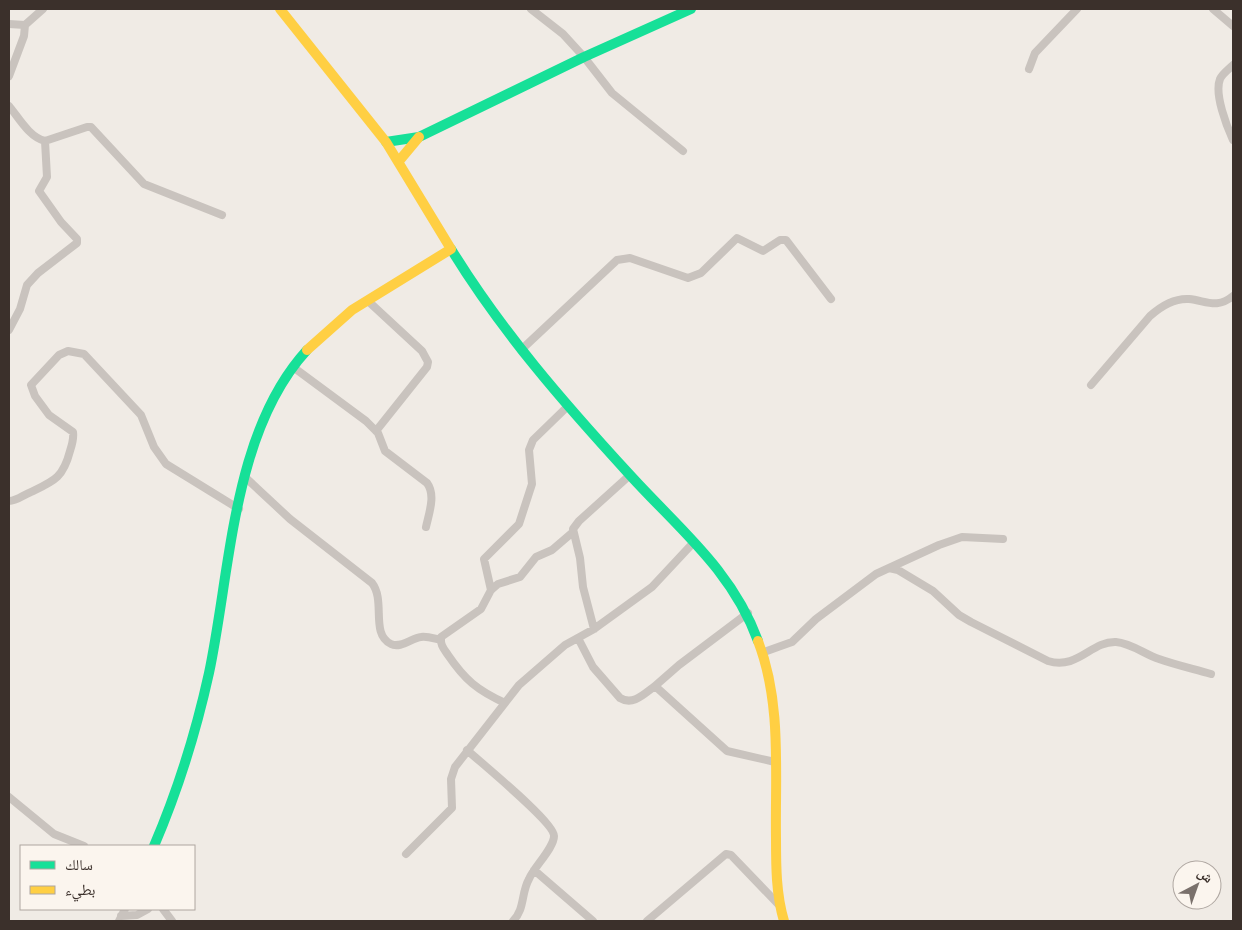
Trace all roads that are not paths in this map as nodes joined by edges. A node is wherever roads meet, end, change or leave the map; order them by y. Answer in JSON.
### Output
{"nodes":[{"id":1,"x":43,"y":9,"type":"edge"},
{"id":2,"x":280,"y":9,"type":"edge"},
{"id":3,"x":532,"y":9,"type":"edge"},
{"id":4,"x":691,"y":9,"type":"edge"},
{"id":5,"x":1077,"y":9,"type":"edge"},
{"id":6,"x":1214,"y":9,"type":"edge"},
{"id":7,"x":9,"y":24,"type":"edge"},
{"id":8,"x":25,"y":25,"type":"junction"},
{"id":9,"x":1233,"y":26,"type":"edge"},
{"id":10,"x":584,"y":57,"type":"junction"},
{"id":11,"x":1233,"y":65,"type":"edge"},
{"id":12,"x":1029,"y":69,"type":"dead end"},
{"id":13,"x":9,"y":76,"type":"edge"},
{"id":14,"x":9,"y":106,"type":"edge"},
{"id":15,"x":418,"y":137,"type":"junction"},
{"id":16,"x":1233,"y":140,"type":"edge"},
{"id":17,"x":45,"y":142,"type":"junction"},
{"id":18,"x":386,"y":142,"type":"junction"},
{"id":19,"x":683,"y":151,"type":"dead end"},
{"id":20,"x":399,"y":161,"type":"junction"},
{"id":21,"x":222,"y":215,"type":"dead end"},
{"id":22,"x":451,"y":249,"type":"junction"},
{"id":23,"x":1233,"y":296,"type":"edge"},
{"id":24,"x":831,"y":299,"type":"dead end"},
{"id":25,"x":368,"y":301,"type":"junction"},
{"id":26,"x":9,"y":330,"type":"edge"},
{"id":27,"x":521,"y":350,"type":"junction"},
{"id":28,"x":293,"y":367,"type":"junction"},
{"id":29,"x":1091,"y":385,"type":"dead end"},
{"id":30,"x":568,"y":406,"type":"junction"},
{"id":31,"x":376,"y":431,"type":"junction"},
{"id":32,"x":630,"y":475,"type":"junction"},
{"id":33,"x":246,"y":478,"type":"junction"},
{"id":34,"x":9,"y":501,"type":"edge"},
{"id":35,"x":239,"y":509,"type":"junction"},
{"id":36,"x":426,"y":527,"type":"dead end"},
{"id":37,"x":573,"y":532,"type":"junction"},
{"id":38,"x":1003,"y":539,"type":"dead end"},
{"id":39,"x":694,"y":542,"type":"junction"},
{"id":40,"x":889,"y":568,"type":"junction"},
{"id":41,"x":491,"y":590,"type":"junction"},
{"id":42,"x":748,"y":613,"type":"junction"},
{"id":43,"x":594,"y":629,"type":"junction"},
{"id":44,"x":578,"y":638,"type":"junction"},
{"id":45,"x":441,"y":640,"type":"junction"},
{"id":46,"x":764,"y":652,"type":"junction"},
{"id":47,"x":1211,"y":674,"type":"dead end"},
{"id":48,"x":654,"y":686,"type":"junction"},
{"id":49,"x":505,"y":702,"type":"junction"},
{"id":50,"x":467,"y":750,"type":"junction"},
{"id":51,"x":775,"y":762,"type":"junction"},
{"id":52,"x":9,"y":797,"type":"edge"},
{"id":53,"x":82,"y":845,"type":"edge"},
{"id":54,"x":154,"y":845,"type":"edge"},
{"id":55,"x":406,"y":854,"type":"dead end"},
{"id":56,"x":534,"y":870,"type":"junction"},
{"id":57,"x":780,"y":905,"type":"junction"},
{"id":58,"x":146,"y":910,"type":"edge"},
{"id":59,"x":164,"y":910,"type":"edge"},
{"id":60,"x":122,"y":915,"type":"edge"},
{"id":61,"x":172,"y":921,"type":"edge"},
{"id":62,"x":513,"y":921,"type":"edge"},
{"id":63,"x":593,"y":921,"type":"edge"},
{"id":64,"x":647,"y":921,"type":"edge"},
{"id":65,"x":784,"y":921,"type":"edge"}],
"edges":[{"from":1,"to":8,"type":"street"},
{"from":2,"to":18,"type":"street"},
{"from":3,"to":10,"type":"street"},
{"from":4,"to":10,"type":"street"},
{"from":5,"to":12,"type":"street"},
{"from":6,"to":9,"type":"street"},
{"from":7,"to":8,"type":"street"},
{"from":8,"to":13,"type":"street"},
{"from":10,"to":15,"type":"street"},
{"from":10,"to":19,"type":"street"},
{"from":11,"to":16,"type":"street"},
{"from":14,"to":17,"type":"street"},
{"from":15,"to":18,"type":"street"},
{"from":15,"to":20,"type":"street"},
{"from":17,"to":21,"type":"street"},
{"from":17,"to":26,"type":"street"},
{"from":18,"to":20,"type":"street"},
{"from":20,"to":22,"type":"street"},
{"from":22,"to":25,"type":"street"},
{"from":22,"to":27,"type":"street"},
{"from":23,"to":29,"type":"street"},
{"from":24,"to":27,"type":"street"},
{"from":25,"to":28,"type":"street"},
{"from":25,"to":31,"type":"street"},
{"from":27,"to":30,"type":"street"},
{"from":28,"to":31,"type":"street"},
{"from":28,"to":33,"type":"street"},
{"from":30,"to":32,"type":"street"},
{"from":30,"to":41,"type":"street"},
{"from":31,"to":36,"type":"street"},
{"from":32,"to":37,"type":"street"},
{"from":32,"to":39,"type":"street"},
{"from":33,"to":35,"type":"street"},
{"from":33,"to":45,"type":"street"},
{"from":34,"to":35,"type":"street"},
{"from":35,"to":54,"type":"street"},
{"from":37,"to":41,"type":"street"},
{"from":37,"to":43,"type":"street"},
{"from":38,"to":40,"type":"street"},
{"from":39,"to":42,"type":"street"},
{"from":39,"to":43,"type":"street"},
{"from":40,"to":46,"type":"street"},
{"from":40,"to":47,"type":"street"},
{"from":41,"to":45,"type":"street"},
{"from":42,"to":46,"type":"street"},
{"from":42,"to":48,"type":"street"},
{"from":43,"to":44,"type":"street"},
{"from":44,"to":48,"type":"street"},
{"from":44,"to":49,"type":"street"},
{"from":45,"to":49,"type":"street"},
{"from":46,"to":51,"type":"street"},
{"from":48,"to":51,"type":"street"},
{"from":49,"to":50,"type":"street"},
{"from":50,"to":55,"type":"street"},
{"from":50,"to":56,"type":"street"},
{"from":51,"to":57,"type":"street"},
{"from":52,"to":53,"type":"street"},
{"from":56,"to":62,"type":"street"},
{"from":56,"to":63,"type":"street"},
{"from":57,"to":64,"type":"street"},
{"from":57,"to":65,"type":"street"},
{"from":58,"to":60,"type":"street"},
{"from":59,"to":61,"type":"street"}]}
